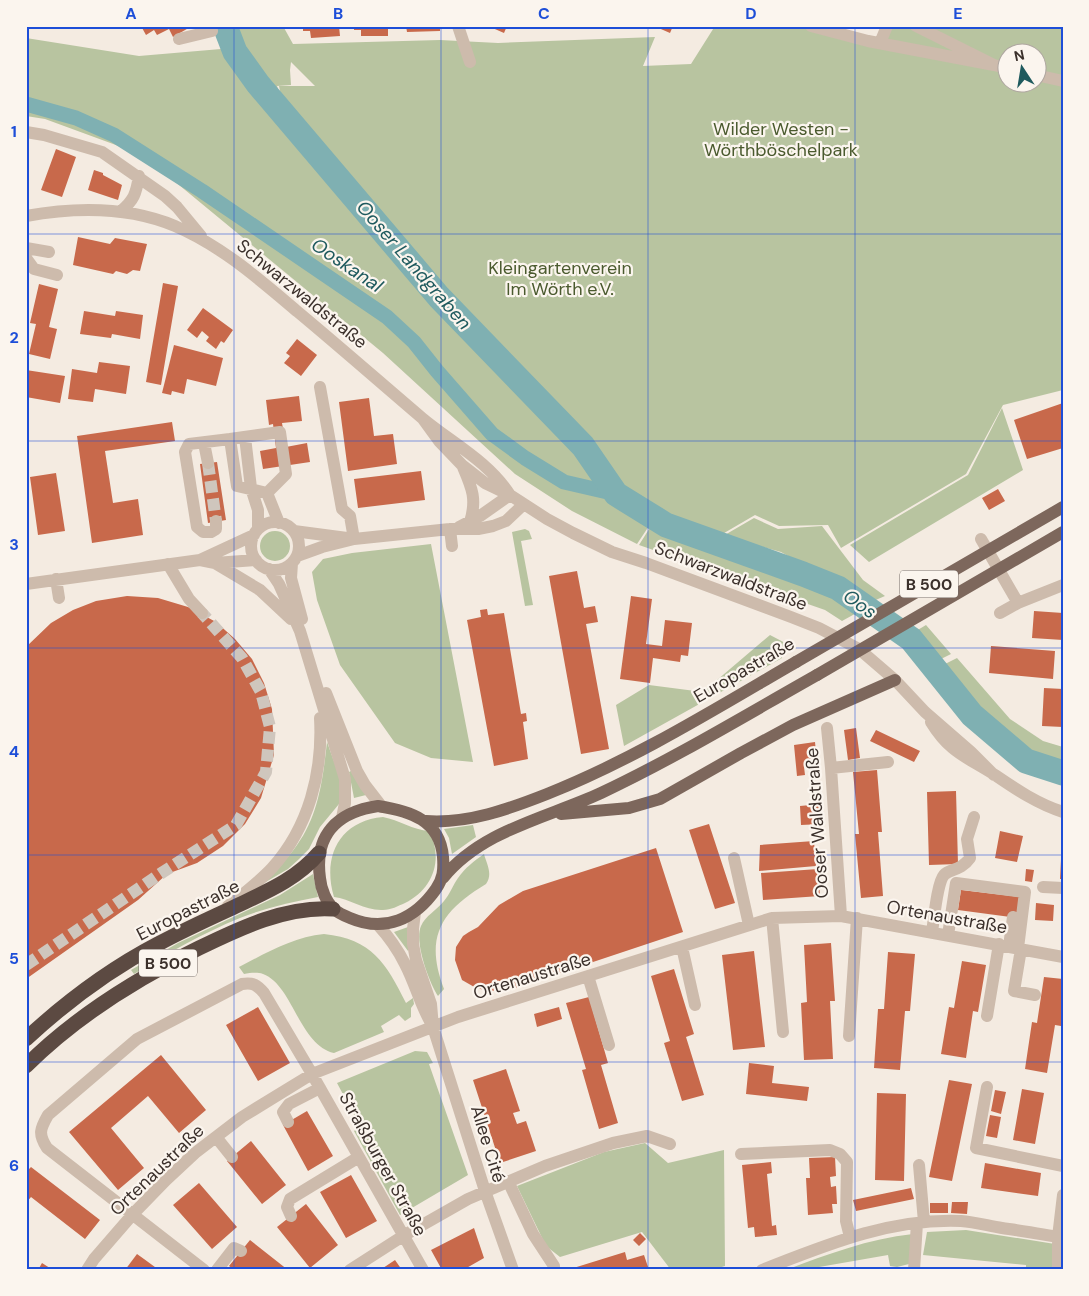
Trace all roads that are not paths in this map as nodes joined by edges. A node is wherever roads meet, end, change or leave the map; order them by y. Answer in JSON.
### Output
{"nodes":[{"id":1,"x":211,"y":26,"type":"edge"},
{"id":2,"x":458,"y":26,"type":"edge"},
{"id":3,"x":811,"y":26,"type":"edge"},
{"id":4,"x":887,"y":26,"type":"edge"},
{"id":5,"x":916,"y":26,"type":"edge"},
{"id":6,"x":180,"y":39,"type":"dead end"},
{"id":7,"x":880,"y":43,"type":"junction"},
{"id":8,"x":470,"y":62,"type":"dead end"},
{"id":9,"x":996,"y":64,"type":"edge"},
{"id":10,"x":996,"y":65,"type":"edge"},
{"id":11,"x":1046,"y":77,"type":"edge"},
{"id":12,"x":1063,"y":81,"type":"edge"},
{"id":13,"x":26,"y":132,"type":"edge"},
{"id":14,"x":139,"y":176,"type":"junction"},
{"id":15,"x":122,"y":212,"type":"junction"},
{"id":16,"x":26,"y":216,"type":"edge"},
{"id":17,"x":204,"y":240,"type":"junction"},
{"id":18,"x":26,"y":248,"type":"edge"},
{"id":19,"x":48,"y":252,"type":"dead end"},
{"id":20,"x":26,"y":258,"type":"edge"},
{"id":21,"x":57,"y":275,"type":"dead end"},
{"id":22,"x":320,"y":387,"type":"dead end"},
{"id":23,"x":423,"y":419,"type":"junction"},
{"id":24,"x":245,"y":437,"type":"junction"},
{"id":25,"x":230,"y":438,"type":"junction"},
{"id":26,"x":204,"y":443,"type":"junction"},
{"id":27,"x":208,"y":463,"type":"tunnel mouth"},
{"id":28,"x":462,"y":465,"type":"junction"},
{"id":29,"x":251,"y":488,"type":"junction"},
{"id":30,"x":267,"y":493,"type":"junction"},
{"id":31,"x":510,"y":495,"type":"junction"},
{"id":32,"x":524,"y":504,"type":"junction"},
{"id":33,"x":1063,"y":507,"type":"edge"},
{"id":34,"x":216,"y":521,"type":"dead end"},
{"id":35,"x":279,"y":522,"type":"junction"},
{"id":36,"x":470,"y":522,"type":"junction"},
{"id":37,"x":450,"y":529,"type":"junction"},
{"id":38,"x":294,"y":531,"type":"junction"},
{"id":39,"x":256,"y":532,"type":"junction"},
{"id":40,"x":1063,"y":532,"type":"edge"},
{"id":41,"x":354,"y":539,"type":"junction"},
{"id":42,"x":981,"y":539,"type":"dead end"},
{"id":43,"x":452,"y":546,"type":"dead end"},
{"id":44,"x":200,"y":560,"type":"junction"},
{"id":45,"x":256,"y":560,"type":"junction"},
{"id":46,"x":294,"y":560,"type":"junction"},
{"id":47,"x":215,"y":563,"type":"junction"},
{"id":48,"x":168,"y":564,"type":"junction"},
{"id":49,"x":269,"y":569,"type":"junction"},
{"id":50,"x":56,"y":579,"type":"junction"},
{"id":51,"x":26,"y":584,"type":"edge"},
{"id":52,"x":1063,"y":586,"type":"edge"},
{"id":53,"x":59,"y":598,"type":"dead end"},
{"id":54,"x":1018,"y":603,"type":"junction"},
{"id":55,"x":202,"y":613,"type":"tunnel mouth"},
{"id":56,"x":1000,"y":613,"type":"dead end"},
{"id":57,"x":300,"y":631,"type":"junction"},
{"id":58,"x":894,"y":680,"type":"junction"},
{"id":59,"x":319,"y":695,"type":"junction"},
{"id":60,"x":827,"y":728,"type":"dead end"},
{"id":61,"x":888,"y":762,"type":"dead end"},
{"id":62,"x":832,"y":768,"type":"junction"},
{"id":63,"x":382,"y":807,"type":"junction"},
{"id":64,"x":1063,"y":812,"type":"edge"},
{"id":65,"x":546,"y":816,"type":"junction"},
{"id":66,"x":974,"y":817,"type":"dead end"},
{"id":67,"x":342,"y":818,"type":"junction"},
{"id":68,"x":426,"y":821,"type":"junction"},
{"id":69,"x":319,"y":853,"type":"junction"},
{"id":70,"x":734,"y":858,"type":"dead end"},
{"id":71,"x":443,"y":878,"type":"junction"},
{"id":72,"x":1043,"y":887,"type":"dead end"},
{"id":73,"x":1063,"y":888,"type":"edge"},
{"id":74,"x":333,"y":909,"type":"junction"},
{"id":75,"x":415,"y":912,"type":"junction"},
{"id":76,"x":218,"y":914,"type":"junction"},
{"id":77,"x":841,"y":916,"type":"junction"},
{"id":78,"x":1013,"y":917,"type":"dead end"},
{"id":79,"x":772,"y":918,"type":"junction"},
{"id":80,"x":857,"y":918,"type":"junction"},
{"id":81,"x":378,"y":925,"type":"junction"},
{"id":82,"x":748,"y":925,"type":"junction"},
{"id":83,"x":932,"y":932,"type":"junction"},
{"id":84,"x":948,"y":935,"type":"junction"},
{"id":85,"x":682,"y":947,"type":"junction"},
{"id":86,"x":1012,"y":947,"type":"junction"},
{"id":87,"x":1063,"y":957,"type":"edge"},
{"id":88,"x":588,"y":976,"type":"junction"},
{"id":89,"x":1035,"y":995,"type":"dead end"},
{"id":90,"x":695,"y":1005,"type":"dead end"},
{"id":91,"x":987,"y":1016,"type":"dead end"},
{"id":92,"x":434,"y":1027,"type":"junction"},
{"id":93,"x":783,"y":1032,"type":"dead end"},
{"id":94,"x":849,"y":1036,"type":"dead end"},
{"id":95,"x":26,"y":1039,"type":"edge"},
{"id":96,"x":609,"y":1045,"type":"dead end"},
{"id":97,"x":26,"y":1066,"type":"edge"},
{"id":98,"x":312,"y":1074,"type":"junction"},
{"id":99,"x":320,"y":1088,"type":"junction"},
{"id":100,"x":987,"y":1088,"type":"dead end"},
{"id":101,"x":288,"y":1122,"type":"dead end"},
{"id":102,"x":216,"y":1137,"type":"junction"},
{"id":103,"x":670,"y":1144,"type":"dead end"},
{"id":104,"x":741,"y":1154,"type":"dead end"},
{"id":105,"x":232,"y":1157,"type":"dead end"},
{"id":106,"x":359,"y":1157,"type":"junction"},
{"id":107,"x":919,"y":1165,"type":"dead end"},
{"id":108,"x":1063,"y":1166,"type":"edge"},
{"id":109,"x":508,"y":1181,"type":"junction"},
{"id":110,"x":485,"y":1191,"type":"junction"},
{"id":111,"x":1063,"y":1195,"type":"edge"},
{"id":112,"x":133,"y":1214,"type":"junction"},
{"id":113,"x":291,"y":1216,"type":"dead end"},
{"id":114,"x":921,"y":1222,"type":"junction"},
{"id":115,"x":403,"y":1236,"type":"junction"},
{"id":116,"x":850,"y":1237,"type":"junction"},
{"id":117,"x":1060,"y":1237,"type":"edge"},
{"id":118,"x":241,"y":1251,"type":"dead end"},
{"id":119,"x":554,"y":1266,"type":"dead end"},
{"id":120,"x":87,"y":1270,"type":"edge"},
{"id":121,"x":204,"y":1270,"type":"edge"},
{"id":122,"x":217,"y":1270,"type":"edge"},
{"id":123,"x":350,"y":1270,"type":"edge"},
{"id":124,"x":423,"y":1270,"type":"edge"},
{"id":125,"x":513,"y":1270,"type":"edge"},
{"id":126,"x":762,"y":1270,"type":"edge"},
{"id":127,"x":914,"y":1270,"type":"edge"},
{"id":128,"x":1058,"y":1270,"type":"edge"}],
"edges":[{"from":1,"to":6,"type":"street"},
{"from":2,"to":8,"type":"street"},
{"from":3,"to":7,"type":"street"},
{"from":4,"to":7,"type":"street"},
{"from":5,"to":9,"type":"street"},
{"from":7,"to":10,"type":"street"},
{"from":11,"to":12,"type":"street"},
{"from":13,"to":14,"type":"street"},
{"from":14,"to":15,"type":"street"},
{"from":14,"to":17,"type":"street"},
{"from":15,"to":16,"type":"street","name":"Schwarzwaldstraße"},
{"from":15,"to":17,"type":"street","name":"Schwarzwaldstraße"},
{"from":17,"to":23,"type":"street","name":"Schwarzwaldstraße"},
{"from":18,"to":19,"type":"street"},
{"from":20,"to":21,"type":"street"},
{"from":22,"to":41,"type":"street"},
{"from":23,"to":28,"type":"street","name":"Schwarzwaldstraße"},
{"from":23,"to":31,"type":"street","name":"Schwarzwaldstraße"},
{"from":24,"to":25,"type":"street"},
{"from":24,"to":29,"type":"street"},
{"from":24,"to":30,"type":"street"},
{"from":25,"to":26,"type":"street"},
{"from":25,"to":29,"type":"street"},
{"from":26,"to":27,"type":"street"},
{"from":26,"to":34,"type":"street"},
{"from":28,"to":31,"type":"street","name":"Schwarzwaldstraße"},
{"from":28,"to":36,"type":"street"},
{"from":29,"to":30,"type":"street"},
{"from":29,"to":39,"type":"street"},
{"from":30,"to":35,"type":"street"},
{"from":31,"to":32,"type":"street","name":"Schwarzwaldstraße"},
{"from":31,"to":36,"type":"street"},
{"from":32,"to":37,"type":"street"},
{"from":32,"to":58,"type":"street","name":"Schwarzwaldstraße"},
{"from":33,"to":68,"type":"main road","name":"Europastraße","number":"B 500","bridge":true},
{"from":35,"to":38,"type":"street"},
{"from":35,"to":39,"type":"street"},
{"from":36,"to":37,"type":"street"},
{"from":37,"to":41,"type":"street"},
{"from":37,"to":43,"type":"street"},
{"from":38,"to":41,"type":"street"},
{"from":38,"to":46,"type":"street"},
{"from":39,"to":44,"type":"street"},
{"from":39,"to":45,"type":"street"},
{"from":40,"to":65,"type":"main road","number":"B 500","bridge":true},
{"from":41,"to":46,"type":"street"},
{"from":42,"to":54,"type":"street"},
{"from":44,"to":47,"type":"street"},
{"from":44,"to":48,"type":"street"},
{"from":45,"to":47,"type":"street"},
{"from":45,"to":49,"type":"street"},
{"from":46,"to":49,"type":"street"},
{"from":46,"to":63,"type":"street"},
{"from":47,"to":57,"type":"street"},
{"from":48,"to":50,"type":"street"},
{"from":48,"to":55,"type":"street"},
{"from":49,"to":57,"type":"street"},
{"from":50,"to":51,"type":"street"},
{"from":50,"to":53,"type":"street"},
{"from":52,"to":54,"type":"street"},
{"from":54,"to":56,"type":"street"},
{"from":57,"to":59,"type":"street"},
{"from":58,"to":64,"type":"street","name":"Schwarzwaldstraße"},
{"from":58,"to":65,"type":"main road"},
{"from":59,"to":67,"type":"street"},
{"from":59,"to":76,"type":"street"},
{"from":60,"to":62,"type":"street","name":"Ooser Waldstraße"},
{"from":61,"to":62,"type":"street"},
{"from":62,"to":77,"type":"street","name":"Ooser Waldstraße"},
{"from":63,"to":67,"type":"main road","number":"B 500"},
{"from":63,"to":68,"type":"main road","number":"B 500"},
{"from":65,"to":71,"type":"main road","number":"B 500"},
{"from":66,"to":83,"type":"street"},
{"from":67,"to":69,"type":"main road","number":"B 500"},
{"from":68,"to":71,"type":"main road"},
{"from":69,"to":74,"type":"main road","number":"B 500"},
{"from":69,"to":76,"type":"highway","name":"Europastraße","number":"B 500"},
{"from":70,"to":82,"type":"street"},
{"from":71,"to":75,"type":"main road","number":"B 500"},
{"from":72,"to":73,"type":"street"},
{"from":74,"to":81,"type":"main road","number":"B 500"},
{"from":74,"to":97,"type":"highway","number":"B 500"},
{"from":75,"to":81,"type":"main road","number":"B 500"},
{"from":75,"to":92,"type":"street","name":"Allee Cité"},
{"from":76,"to":95,"type":"highway","name":"Europastraße","number":"B 500"},
{"from":77,"to":79,"type":"street","name":"Ortenaustraße"},
{"from":77,"to":80,"type":"street","name":"Ortenaustraße"},
{"from":78,"to":86,"type":"street"},
{"from":79,"to":82,"type":"street","name":"Ortenaustraße"},
{"from":79,"to":93,"type":"street"},
{"from":80,"to":83,"type":"street","name":"Ortenaustraße"},
{"from":80,"to":94,"type":"street"},
{"from":81,"to":92,"type":"street","name":"Allee Cité"},
{"from":82,"to":85,"type":"street","name":"Ortenaustraße"},
{"from":83,"to":84,"type":"street","name":"Ortenaustraße"},
{"from":84,"to":86,"type":"street","name":"Ortenaustraße"},
{"from":84,"to":86,"type":"street"},
{"from":85,"to":88,"type":"street","name":"Ortenaustraße"},
{"from":85,"to":90,"type":"street"},
{"from":86,"to":87,"type":"street","name":"Ortenaustraße"},
{"from":86,"to":89,"type":"street"},
{"from":86,"to":91,"type":"street"},
{"from":88,"to":92,"type":"street","name":"Ortenaustraße"},
{"from":88,"to":96,"type":"street"},
{"from":92,"to":98,"type":"street","name":"Ortenaustraße"},
{"from":92,"to":110,"type":"street","name":"Allee Cité"},
{"from":98,"to":99,"type":"street","name":"Straßburger Straße"},
{"from":98,"to":102,"type":"street","name":"Ortenaustraße"},
{"from":98,"to":112,"type":"street","name":"Straßburger Straße"},
{"from":99,"to":101,"type":"street"},
{"from":99,"to":106,"type":"street","name":"Straßburger Straße"},
{"from":100,"to":108,"type":"street"},
{"from":102,"to":105,"type":"street"},
{"from":102,"to":112,"type":"street","name":"Ortenaustraße"},
{"from":103,"to":109,"type":"street"},
{"from":104,"to":116,"type":"street"},
{"from":106,"to":113,"type":"street"},
{"from":106,"to":115,"type":"street","name":"Straßburger Straße"},
{"from":107,"to":114,"type":"street"},
{"from":109,"to":110,"type":"street"},
{"from":109,"to":119,"type":"street"},
{"from":110,"to":115,"type":"street"},
{"from":110,"to":125,"type":"street","name":"Allee Cité"},
{"from":111,"to":117,"type":"street"},
{"from":112,"to":120,"type":"street","name":"Ortenaustraße"},
{"from":112,"to":121,"type":"street"},
{"from":114,"to":116,"type":"street"},
{"from":114,"to":117,"type":"street"},
{"from":114,"to":127,"type":"street"},
{"from":115,"to":123,"type":"street"},
{"from":115,"to":124,"type":"street","name":"Straßburger Straße"},
{"from":116,"to":126,"type":"street"},
{"from":117,"to":128,"type":"street"},
{"from":118,"to":122,"type":"street"}]}
